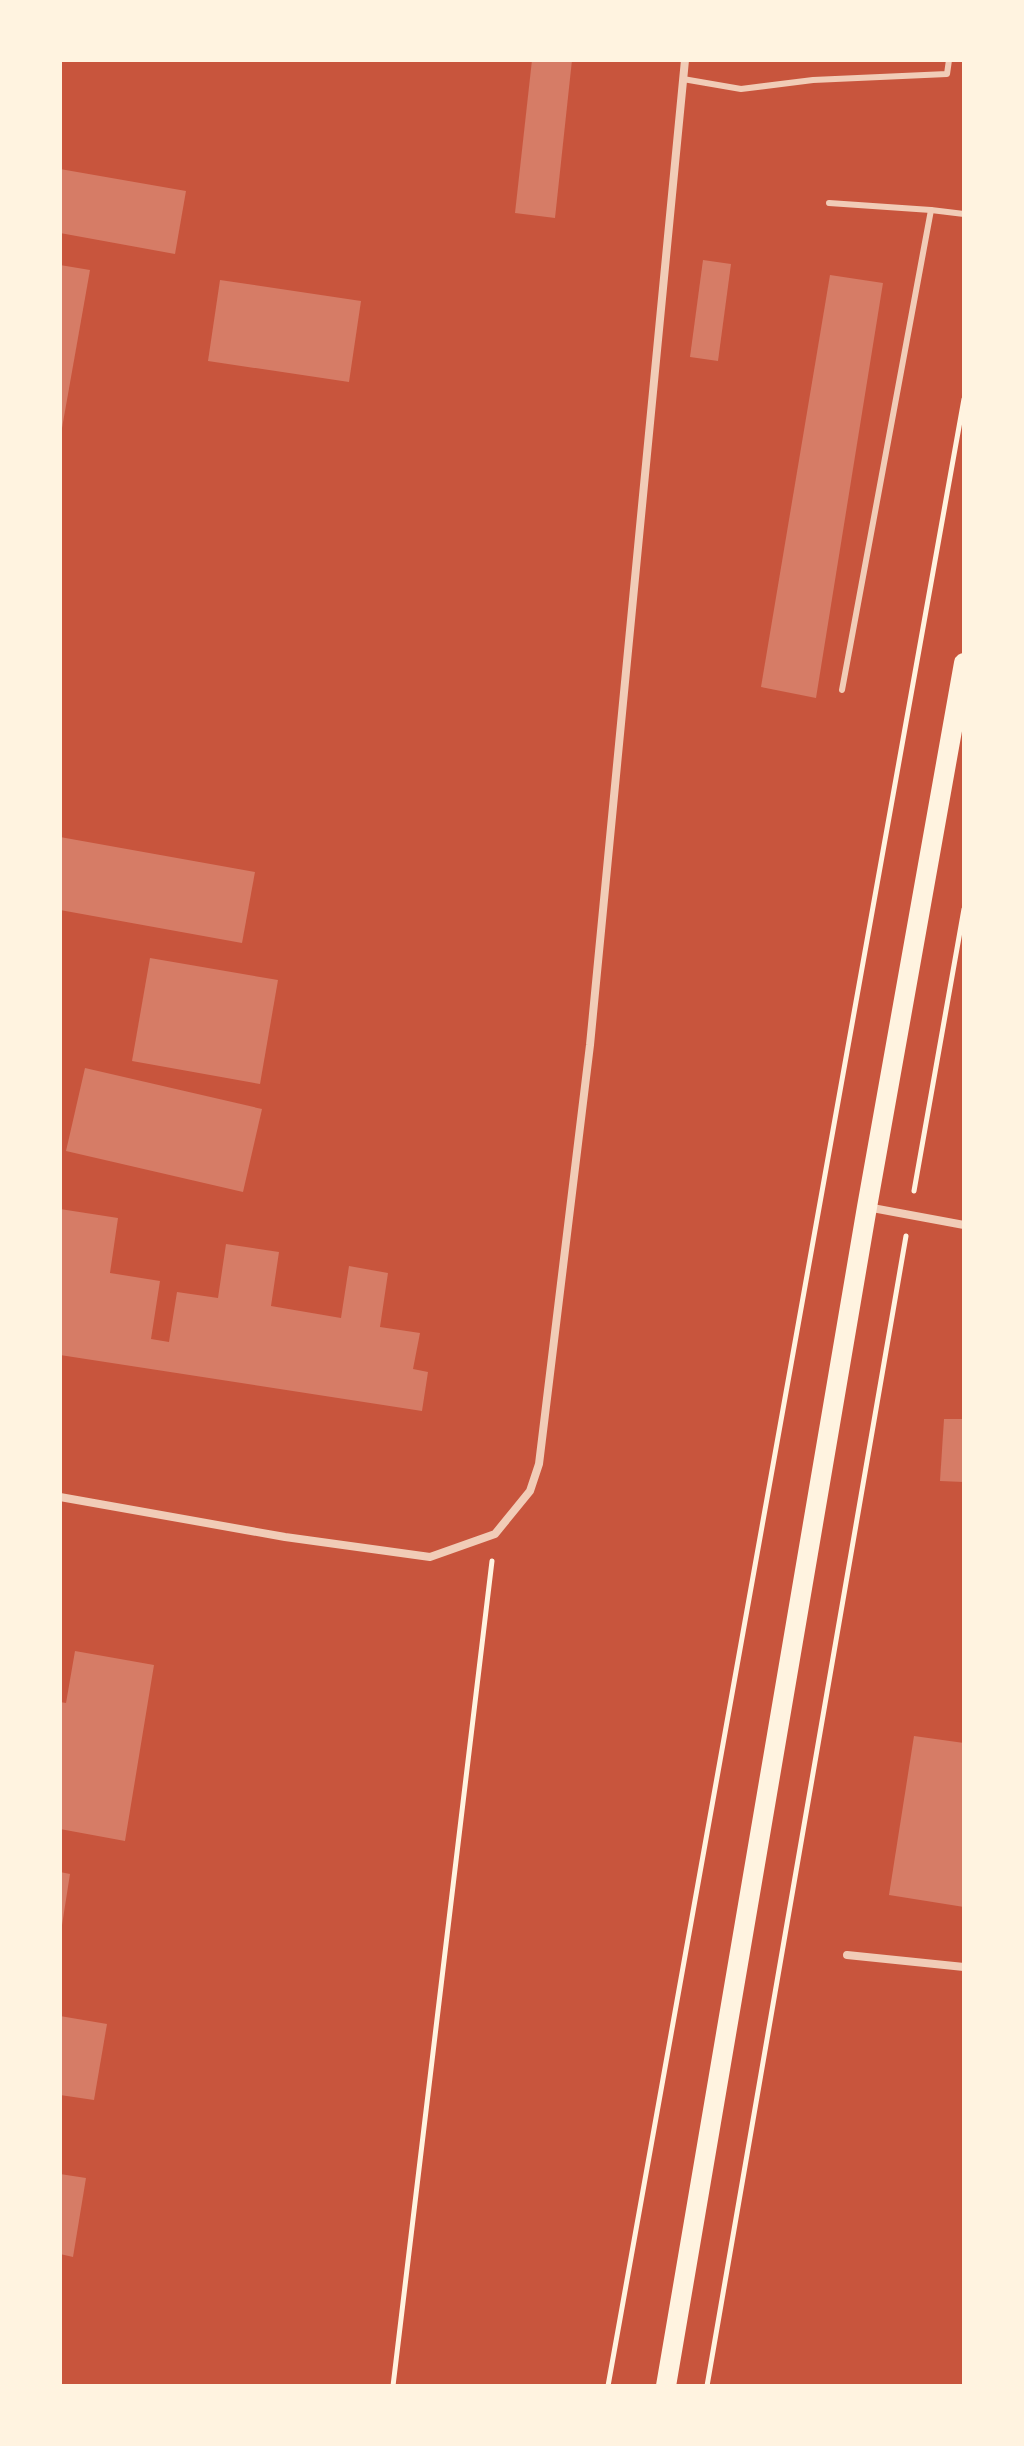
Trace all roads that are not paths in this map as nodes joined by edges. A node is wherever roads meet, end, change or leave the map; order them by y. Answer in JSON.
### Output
{"nodes":[{"id":1,"x":685,"y":60,"type":"edge"},
{"id":2,"x":949,"y":60,"type":"edge"},
{"id":3,"x":683,"y":79,"type":"junction"},
{"id":4,"x":829,"y":203,"type":"dead end"},
{"id":5,"x":931,"y":210,"type":"junction"},
{"id":6,"x":964,"y":214,"type":"edge"},
{"id":7,"x":964,"y":663,"type":"edge"},
{"id":8,"x":842,"y":690,"type":"dead end"},
{"id":9,"x":867,"y":1207,"type":"junction"},
{"id":10,"x":964,"y":1225,"type":"edge"},
{"id":11,"x":60,"y":1497,"type":"edge"},
{"id":12,"x":847,"y":1955,"type":"dead end"},
{"id":13,"x":964,"y":1967,"type":"edge"},
{"id":14,"x":666,"y":2386,"type":"edge"}],
"edges":[{"from":1,"to":3,"type":"street"},
{"from":2,"to":3,"type":"lane"},
{"from":3,"to":11,"type":"street"},
{"from":4,"to":5,"type":"lane"},
{"from":5,"to":6,"type":"lane"},
{"from":5,"to":8,"type":"lane"},
{"from":7,"to":9,"type":"main road"},
{"from":9,"to":10,"type":"street"},
{"from":9,"to":14,"type":"main road"},
{"from":12,"to":13,"type":"street"}]}
